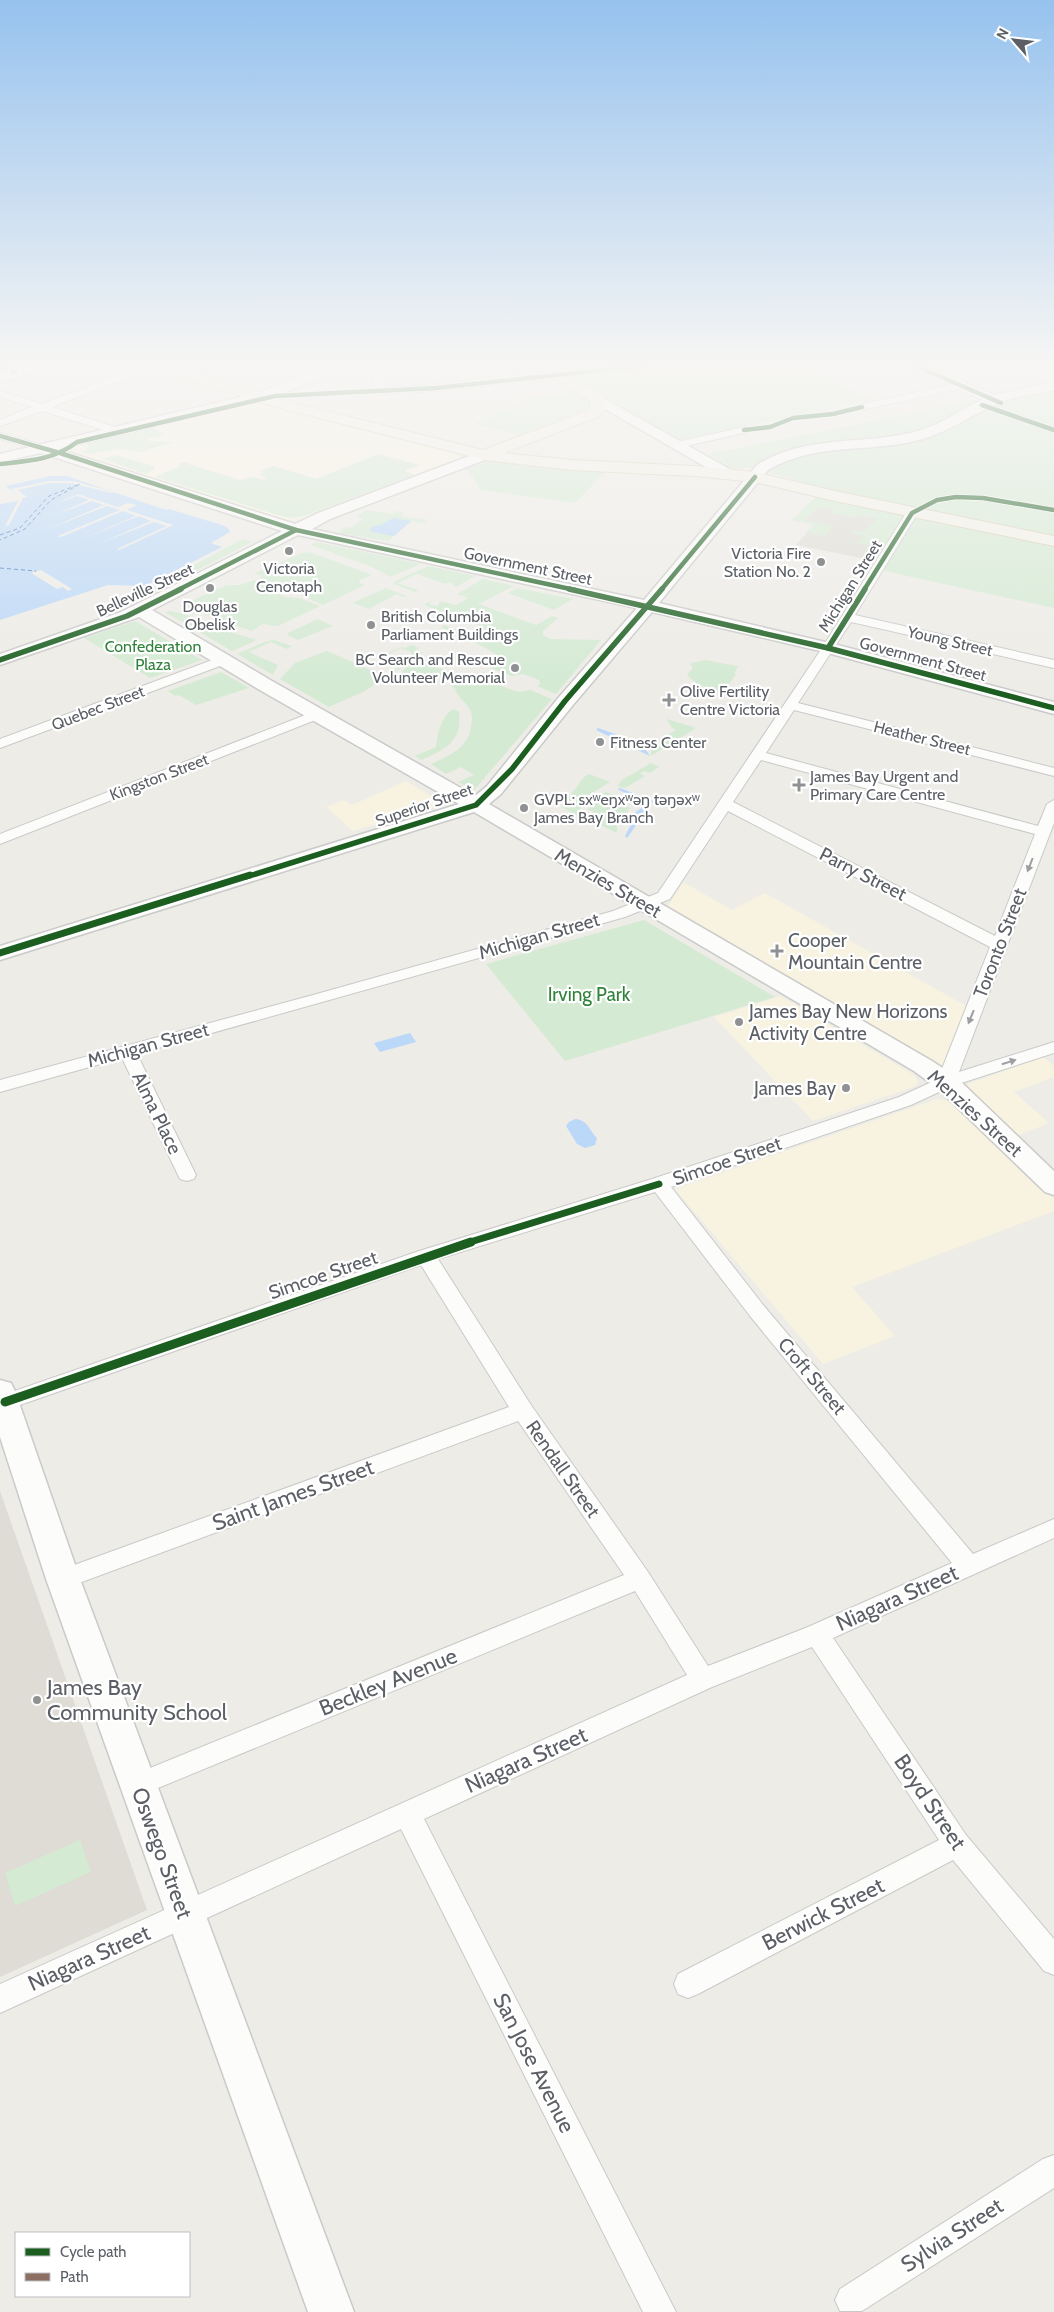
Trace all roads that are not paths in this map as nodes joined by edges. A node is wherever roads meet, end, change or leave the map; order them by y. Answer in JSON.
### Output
{"nodes":[{"id":1,"x":119,"y":473,"type":"edge"},
{"id":2,"x":438,"y":473,"type":"edge"},
{"id":3,"x":724,"y":473,"type":"edge"},
{"id":4,"x":758,"y":473,"type":"edge"},
{"id":5,"x":755,"y":476,"type":"junction"},
{"id":6,"x":912,"y":513,"type":"junction"},
{"id":7,"x":324,"y":516,"type":"junction"},
{"id":8,"x":264,"y":520,"type":"junction"},
{"id":9,"x":296,"y":530,"type":"junction"},
{"id":10,"x":1054,"y":541,"type":"edge"},
{"id":11,"x":268,"y":545,"type":"junction"},
{"id":12,"x":647,"y":606,"type":"junction"},
{"id":13,"x":140,"y":610,"type":"junction"},
{"id":14,"x":847,"y":617,"type":"junction"},
{"id":15,"x":828,"y":648,"type":"junction"},
{"id":16,"x":0,"y":660,"type":"edge"},
{"id":17,"x":223,"y":660,"type":"junction"},
{"id":18,"x":1054,"y":664,"type":"edge"},
{"id":19,"x":789,"y":705,"type":"junction"},
{"id":20,"x":1054,"y":708,"type":"edge"},
{"id":21,"x":318,"y":714,"type":"junction"},
{"id":22,"x":0,"y":744,"type":"edge"},
{"id":23,"x":758,"y":755,"type":"junction"},
{"id":24,"x":1054,"y":772,"type":"edge"},
{"id":25,"x":726,"y":804,"type":"junction"},
{"id":26,"x":1054,"y":804,"type":"edge"},
{"id":27,"x":476,"y":805,"type":"junction"},
{"id":28,"x":1043,"y":832,"type":"junction"},
{"id":29,"x":0,"y":839,"type":"edge"},
{"id":30,"x":646,"y":905,"type":"junction"},
{"id":31,"x":1000,"y":945,"type":"junction"},
{"id":32,"x":0,"y":954,"type":"edge"},
{"id":33,"x":1054,"y":1047,"type":"edge"},
{"id":34,"x":127,"y":1051,"type":"junction"},
{"id":35,"x":946,"y":1082,"type":"junction"},
{"id":36,"x":0,"y":1086,"type":"edge"},
{"id":37,"x":187,"y":1175,"type":"dead end"},
{"id":38,"x":659,"y":1184,"type":"junction"},
{"id":39,"x":1054,"y":1186,"type":"edge"},
{"id":40,"x":426,"y":1256,"type":"junction"},
{"id":41,"x":2,"y":1399,"type":"edge"},
{"id":42,"x":523,"y":1411,"type":"junction"},
{"id":43,"x":1054,"y":1528,"type":"edge"},
{"id":44,"x":968,"y":1565,"type":"junction"},
{"id":45,"x":63,"y":1579,"type":"junction"},
{"id":46,"x":640,"y":1579,"type":"junction"},
{"id":47,"x":816,"y":1634,"type":"junction"},
{"id":48,"x":703,"y":1679,"type":"junction"},
{"id":49,"x":137,"y":1785,"type":"junction"},
{"id":50,"x":407,"y":1814,"type":"junction"},
{"id":51,"x":957,"y":1844,"type":"junction"},
{"id":52,"x":184,"y":1915,"type":"junction"},
{"id":53,"x":1054,"y":1960,"type":"edge"},
{"id":54,"x":688,"y":1984,"type":"dead end"},
{"id":55,"x":0,"y":1999,"type":"edge"},
{"id":56,"x":1054,"y":2170,"type":"edge"},
{"id":57,"x":851,"y":2300,"type":"dead end"},
{"id":58,"x":331,"y":2312,"type":"edge"},
{"id":59,"x":660,"y":2312,"type":"edge"}],
"edges":[{"from":1,"to":8,"type":"street","name":"Government Street"},
{"from":2,"to":7,"type":"street","name":"Belleville Street"},
{"from":3,"to":5,"type":"main road"},
{"from":4,"to":5,"type":"street","name":"Superior Street"},
{"from":5,"to":6,"type":"main road"},
{"from":5,"to":12,"type":"street","name":"Superior Street"},
{"from":6,"to":10,"type":"main road"},
{"from":6,"to":14,"type":"street","name":"Michigan Street"},
{"from":7,"to":8,"type":"street"},
{"from":7,"to":9,"type":"street","name":"Belleville Street"},
{"from":8,"to":9,"type":"street","name":"Government Street"},
{"from":8,"to":11,"type":"street"},
{"from":9,"to":11,"type":"street","name":"Belleville Street"},
{"from":9,"to":12,"type":"street","name":"Government Street"},
{"from":11,"to":13,"type":"street","name":"Belleville Street"},
{"from":12,"to":15,"type":"street","name":"Government Street"},
{"from":12,"to":27,"type":"street","name":"Superior Street"},
{"from":13,"to":16,"type":"street","name":"Belleville Street"},
{"from":13,"to":17,"type":"street","name":"Menzies Street"},
{"from":14,"to":15,"type":"street","name":"Michigan Street"},
{"from":14,"to":18,"type":"street","name":"Young Street"},
{"from":15,"to":19,"type":"street","name":"Michigan Street"},
{"from":15,"to":20,"type":"street","name":"Government Street"},
{"from":17,"to":21,"type":"street","name":"Menzies Street"},
{"from":17,"to":22,"type":"street","name":"Quebec Street"},
{"from":19,"to":23,"type":"street","name":"Michigan Street"},
{"from":19,"to":24,"type":"street","name":"Heather Street"},
{"from":21,"to":27,"type":"street","name":"Menzies Street"},
{"from":21,"to":29,"type":"street","name":"Kingston Street"},
{"from":23,"to":25,"type":"street","name":"Michigan Street"},
{"from":23,"to":28,"type":"street"},
{"from":25,"to":30,"type":"street","name":"Michigan Street"},
{"from":25,"to":31,"type":"street","name":"Parry Street"},
{"from":26,"to":28,"type":"street","name":"Toronto Street"},
{"from":27,"to":30,"type":"street","name":"Menzies Street"},
{"from":27,"to":32,"type":"street","name":"Superior Street"},
{"from":28,"to":31,"type":"street","name":"Toronto Street","one_way":true},
{"from":30,"to":34,"type":"street","name":"Michigan Street"},
{"from":30,"to":35,"type":"street","name":"Menzies Street"},
{"from":31,"to":35,"type":"street","name":"Toronto Street","one_way":true},
{"from":35,"to":33,"type":"street","name":"Simcoe Street","one_way":true},
{"from":34,"to":36,"type":"street","name":"Michigan Street"},
{"from":34,"to":37,"type":"street","name":"Alma Place"},
{"from":35,"to":38,"type":"street","name":"Simcoe Street"},
{"from":35,"to":39,"type":"street","name":"Menzies Street"},
{"from":38,"to":40,"type":"street","name":"Simcoe Street"},
{"from":38,"to":44,"type":"street","name":"Croft Street"},
{"from":40,"to":41,"type":"street","name":"Simcoe Street"},
{"from":40,"to":42,"type":"street","name":"Rendall Street"},
{"from":41,"to":45,"type":"street","name":"Oswego Street"},
{"from":42,"to":45,"type":"street","name":"Saint James Street"},
{"from":42,"to":46,"type":"street","name":"Rendall Street"},
{"from":43,"to":44,"type":"street","name":"Niagara Street"},
{"from":44,"to":47,"type":"street","name":"Niagara Street"},
{"from":45,"to":49,"type":"street","name":"Oswego Street"},
{"from":46,"to":48,"type":"street","name":"Rendall Street"},
{"from":46,"to":49,"type":"street","name":"Beckley Avenue"},
{"from":47,"to":48,"type":"street","name":"Niagara Street"},
{"from":47,"to":51,"type":"street","name":"Boyd Street"},
{"from":48,"to":50,"type":"street","name":"Niagara Street"},
{"from":49,"to":52,"type":"street","name":"Oswego Street"},
{"from":50,"to":52,"type":"street","name":"Niagara Street"},
{"from":50,"to":59,"type":"street","name":"San Jose Avenue"},
{"from":51,"to":53,"type":"street","name":"Boyd Street"},
{"from":51,"to":54,"type":"street","name":"Berwick Street"},
{"from":52,"to":55,"type":"street","name":"Niagara Street"},
{"from":52,"to":58,"type":"street","name":"Oswego Street"},
{"from":56,"to":57,"type":"street","name":"Sylvia Street"}]}
